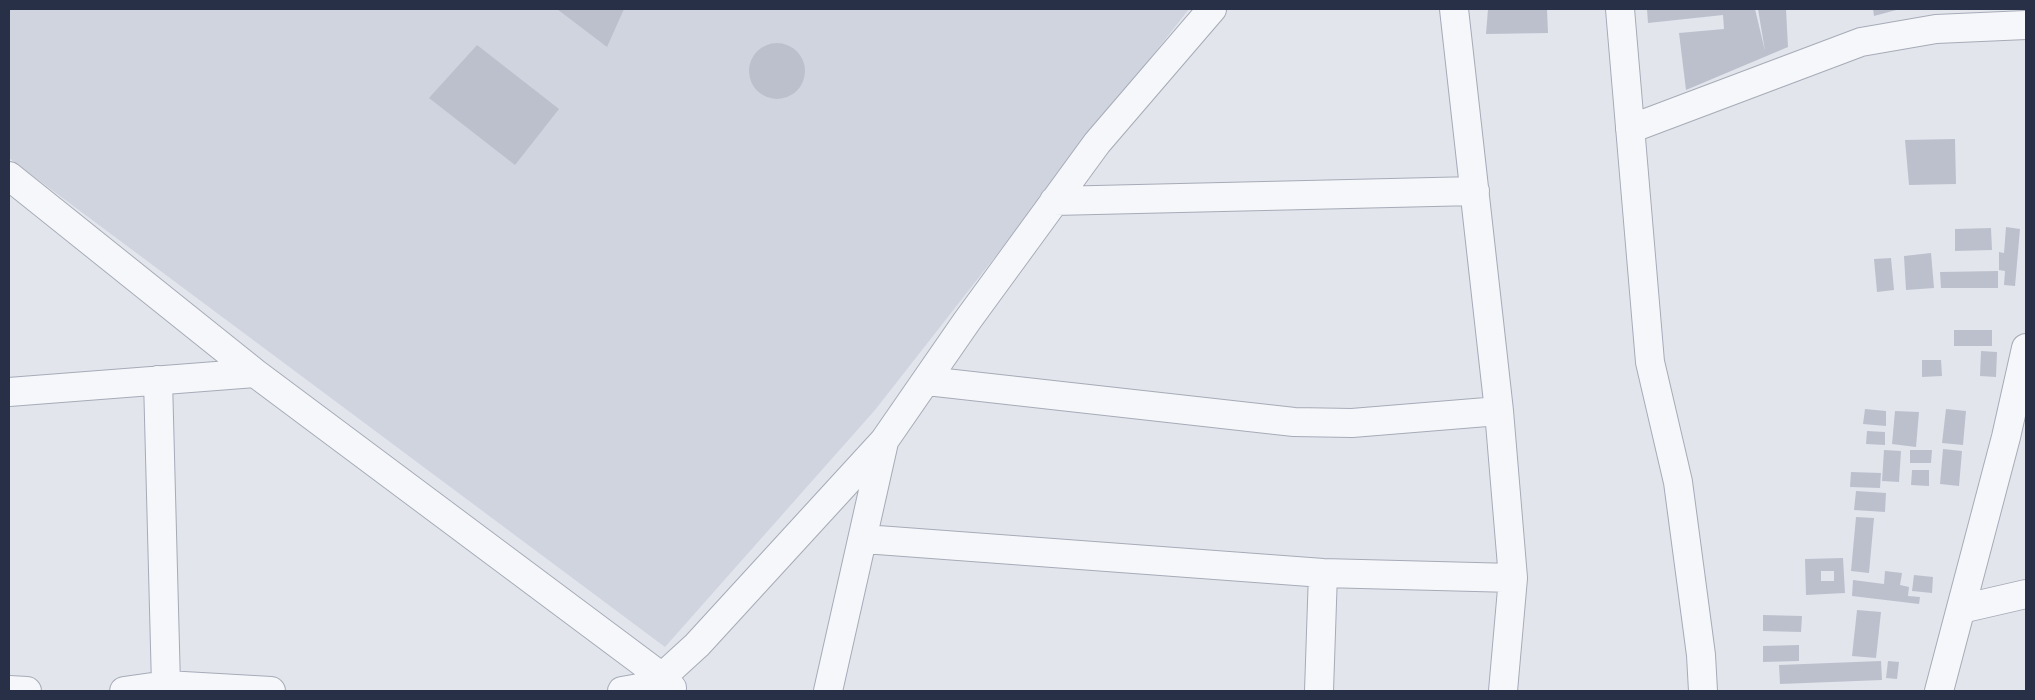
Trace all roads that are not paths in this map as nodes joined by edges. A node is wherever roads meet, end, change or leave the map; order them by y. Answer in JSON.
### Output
{"nodes":[{"id":1,"x":1212,"y":9,"type":"edge"},
{"id":2,"x":1454,"y":9,"type":"edge"},
{"id":3,"x":1620,"y":9,"type":"edge"},
{"id":4,"x":2026,"y":25,"type":"edge"},
{"id":5,"x":1630,"y":129,"type":"junction"},
{"id":6,"x":9,"y":176,"type":"edge"},
{"id":7,"x":1474,"y":191,"type":"junction"},
{"id":8,"x":1054,"y":201,"type":"junction"},
{"id":9,"x":2026,"y":348,"type":"edge"},
{"id":10,"x":255,"y":373,"type":"junction"},
{"id":11,"x":158,"y":380,"type":"junction"},
{"id":12,"x":927,"y":381,"type":"junction"},
{"id":13,"x":9,"y":392,"type":"edge"},
{"id":14,"x":1498,"y":411,"type":"junction"},
{"id":15,"x":884,"y":441,"type":"junction"},
{"id":16,"x":864,"y":540,"type":"junction"},
{"id":17,"x":1324,"y":573,"type":"junction"},
{"id":18,"x":1513,"y":578,"type":"junction"},
{"id":19,"x":2026,"y":594,"type":"edge"},
{"id":20,"x":1961,"y":608,"type":"junction"},
{"id":21,"x":668,"y":684,"type":"edge"},
{"id":22,"x":166,"y":685,"type":"junction"},
{"id":23,"x":9,"y":690,"type":"edge"},
{"id":24,"x":244,"y":690,"type":"edge"},
{"id":25,"x":27,"y":691,"type":"edge"},
{"id":26,"x":124,"y":691,"type":"edge"},
{"id":27,"x":271,"y":691,"type":"edge"},
{"id":28,"x":622,"y":691,"type":"edge"},
{"id":29,"x":828,"y":691,"type":"edge"},
{"id":30,"x":1319,"y":691,"type":"edge"},
{"id":31,"x":1503,"y":691,"type":"edge"},
{"id":32,"x":1703,"y":691,"type":"edge"},
{"id":33,"x":1939,"y":691,"type":"edge"}],
"edges":[{"from":1,"to":8,"type":"street"},
{"from":2,"to":7,"type":"street"},
{"from":3,"to":5,"type":"street"},
{"from":4,"to":5,"type":"street"},
{"from":5,"to":32,"type":"street"},
{"from":6,"to":10,"type":"street"},
{"from":7,"to":8,"type":"street"},
{"from":7,"to":14,"type":"street"},
{"from":8,"to":12,"type":"street"},
{"from":9,"to":20,"type":"street"},
{"from":10,"to":11,"type":"street"},
{"from":10,"to":21,"type":"street"},
{"from":11,"to":13,"type":"street"},
{"from":11,"to":22,"type":"street"},
{"from":12,"to":14,"type":"street"},
{"from":12,"to":15,"type":"street"},
{"from":14,"to":18,"type":"street"},
{"from":15,"to":16,"type":"street"},
{"from":15,"to":21,"type":"street"},
{"from":16,"to":17,"type":"street"},
{"from":16,"to":29,"type":"street"},
{"from":17,"to":18,"type":"street"},
{"from":17,"to":30,"type":"street"},
{"from":18,"to":31,"type":"street"},
{"from":19,"to":20,"type":"street"},
{"from":20,"to":33,"type":"street"},
{"from":21,"to":28,"type":"street"},
{"from":22,"to":24,"type":"street"},
{"from":22,"to":26,"type":"street"},
{"from":23,"to":25,"type":"street"},
{"from":24,"to":27,"type":"street"}]}
